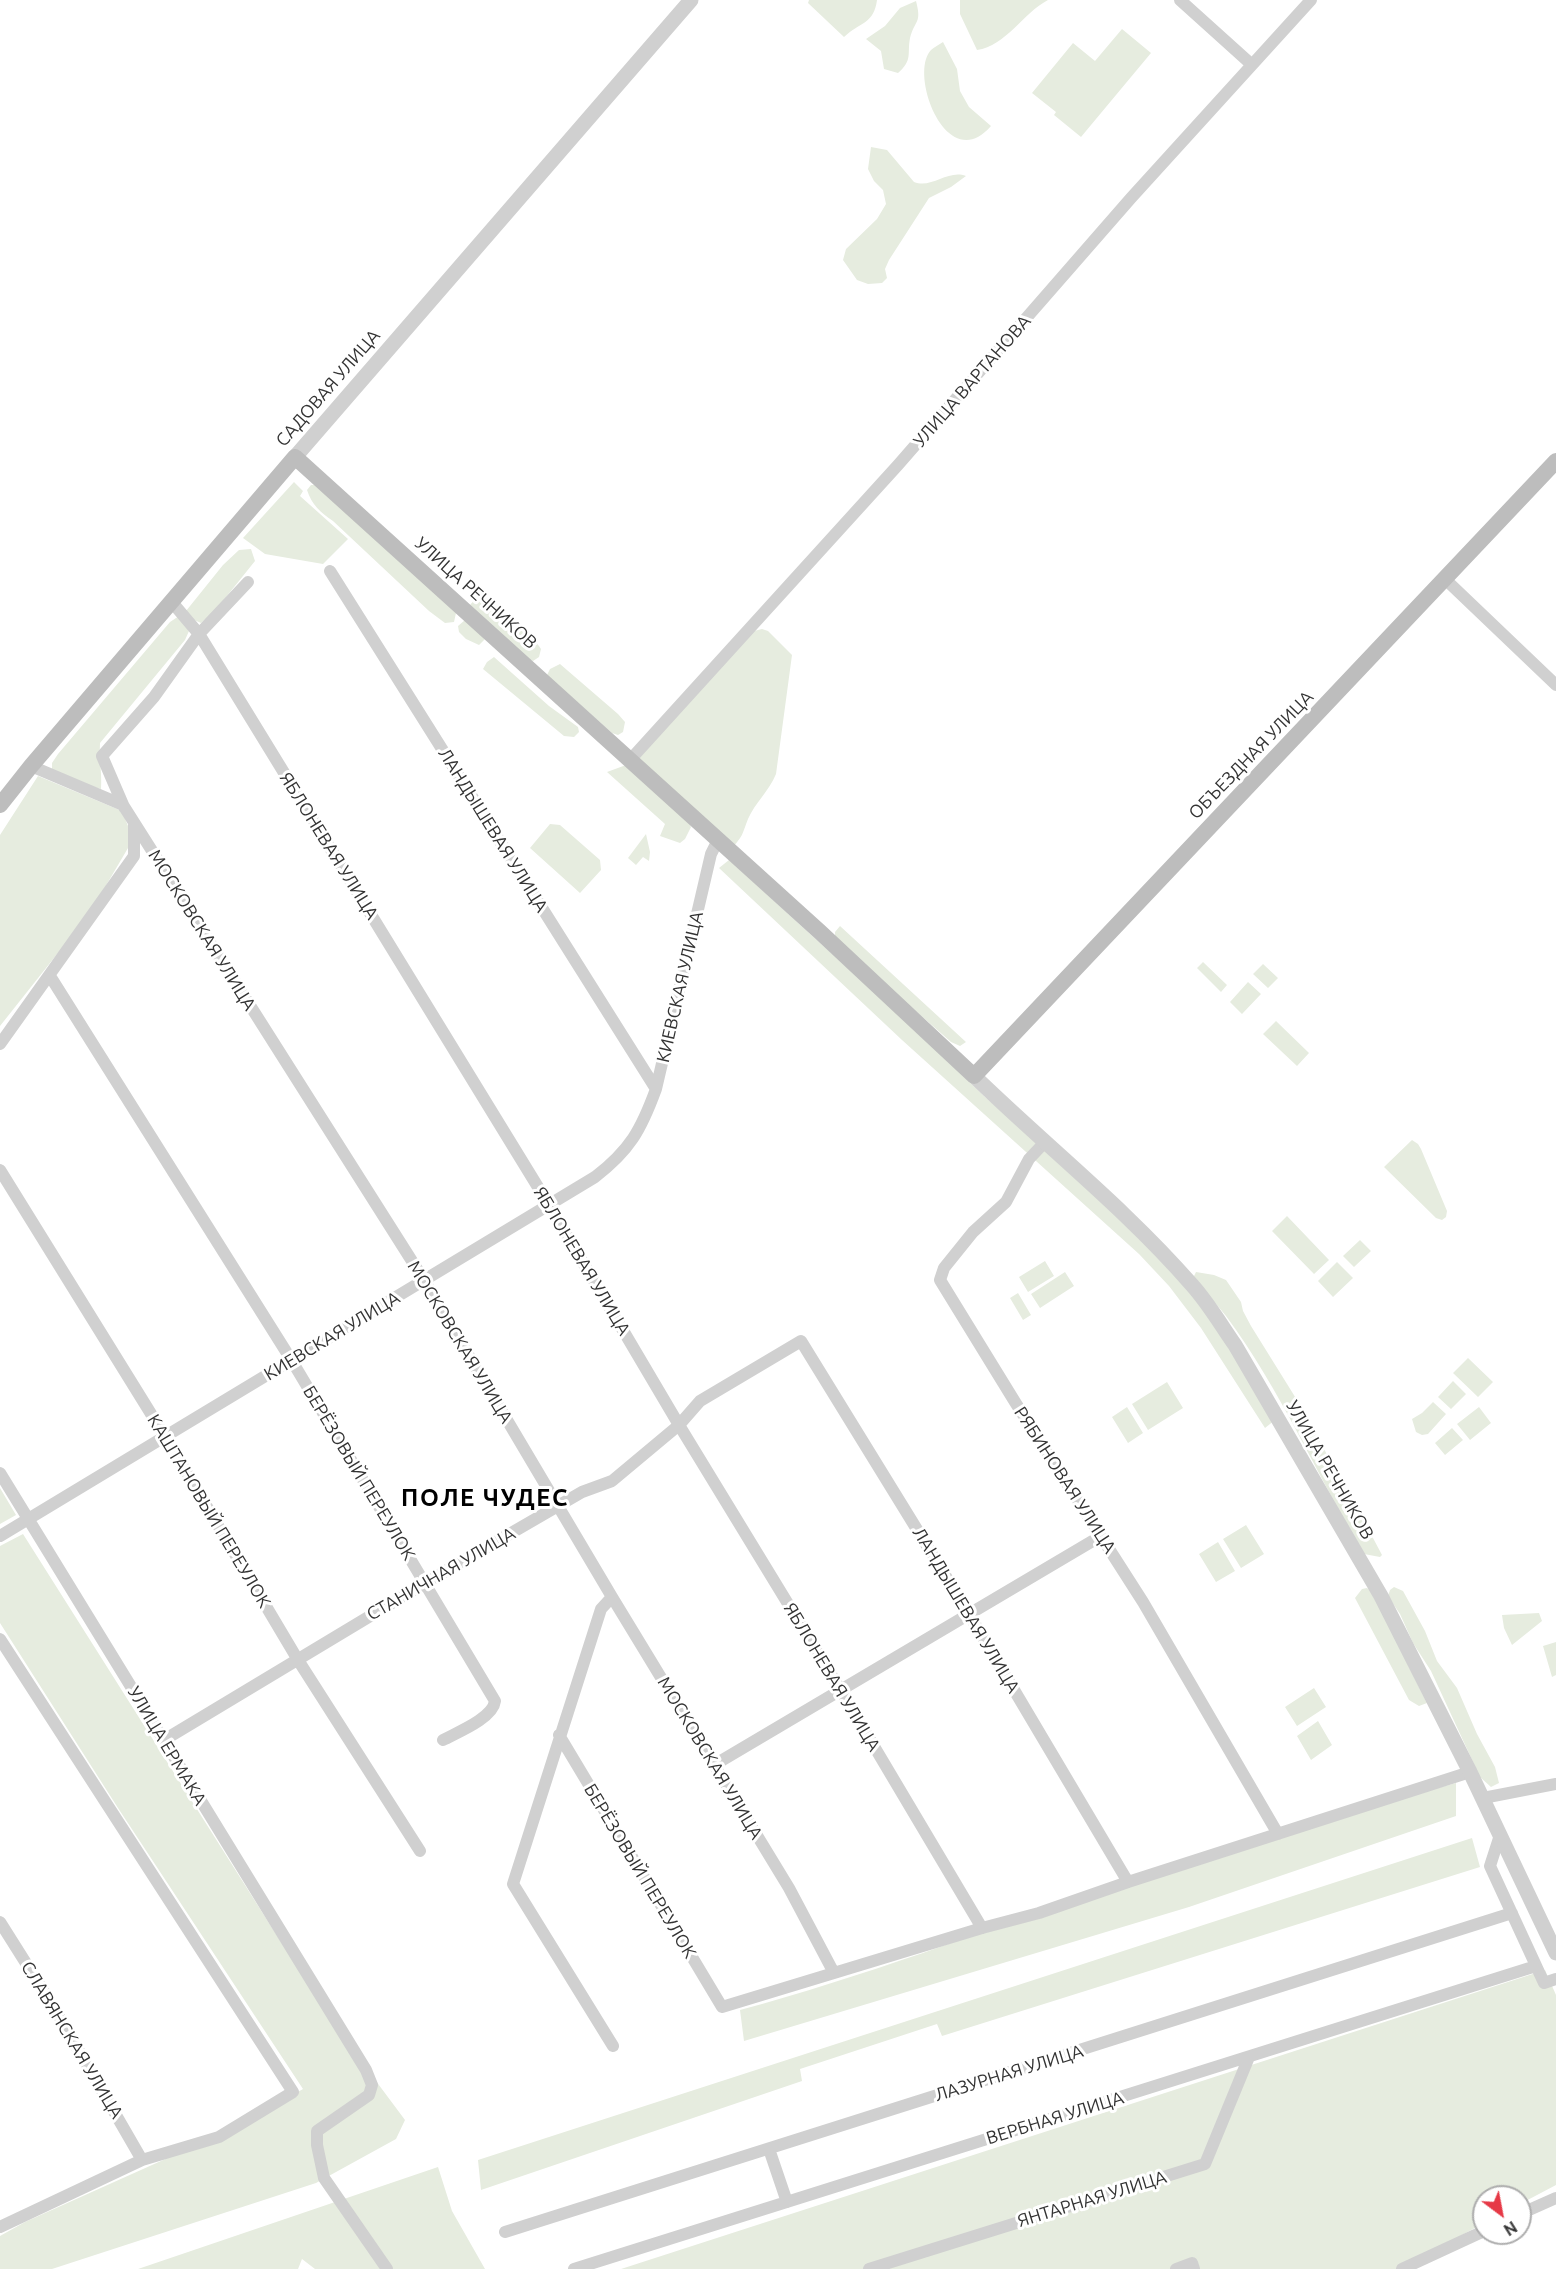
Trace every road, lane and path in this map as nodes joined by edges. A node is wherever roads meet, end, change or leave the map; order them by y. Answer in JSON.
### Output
{"nodes":[{"id":1,"x":691,"y":0,"type":"edge"},
{"id":2,"x":1180,"y":0,"type":"edge"},
{"id":3,"x":1311,"y":0,"type":"edge"},
{"id":4,"x":1251,"y":64,"type":"junction"},
{"id":5,"x":295,"y":457,"type":"junction"},
{"id":6,"x":1556,"y":461,"type":"edge"},
{"id":7,"x":330,"y":571,"type":"dead end"},
{"id":8,"x":1445,"y":579,"type":"junction"},
{"id":9,"x":248,"y":582,"type":"dead end"},
{"id":10,"x":171,"y":601,"type":"junction"},
{"id":11,"x":199,"y":634,"type":"junction"},
{"id":12,"x":1556,"y":685,"type":"edge"},
{"id":13,"x":630,"y":760,"type":"junction"},
{"id":14,"x":31,"y":766,"type":"junction"},
{"id":15,"x":123,"y":805,"type":"junction"},
{"id":16,"x":0,"y":806,"type":"edge"},
{"id":17,"x":718,"y":840,"type":"junction"},
{"id":18,"x":50,"y":976,"type":"junction"},
{"id":19,"x":0,"y":1044,"type":"edge"},
{"id":20,"x":974,"y":1076,"type":"junction"},
{"id":21,"x":656,"y":1089,"type":"junction"},
{"id":22,"x":1045,"y":1142,"type":"junction"},
{"id":23,"x":0,"y":1170,"type":"edge"},
{"id":24,"x":549,"y":1205,"type":"junction"},
{"id":25,"x":424,"y":1280,"type":"junction"},
{"id":26,"x":801,"y":1341,"type":"joint"},
{"id":27,"x":292,"y":1361,"type":"junction"},
{"id":28,"x":679,"y":1425,"type":"junction"},
{"id":29,"x":166,"y":1438,"type":"junction"},
{"id":30,"x":0,"y":1473,"type":"edge"},
{"id":31,"x":558,"y":1507,"type":"junction"},
{"id":32,"x":27,"y":1518,"type":"junction"},
{"id":33,"x":0,"y":1536,"type":"edge"},
{"id":34,"x":1101,"y":1536,"type":"junction"},
{"id":35,"x":424,"y":1583,"type":"junction"},
{"id":36,"x":612,"y":1597,"type":"junction"},
{"id":37,"x":969,"y":1614,"type":"junction"},
{"id":38,"x":0,"y":1639,"type":"edge"},
{"id":39,"x":298,"y":1659,"type":"junction"},
{"id":40,"x":840,"y":1689,"type":"junction"},
{"id":41,"x":559,"y":1735,"type":"junction"},
{"id":42,"x":164,"y":1740,"type":"junction"},
{"id":43,"x":443,"y":1740,"type":"dead end"},
{"id":44,"x":714,"y":1765,"type":"junction"},
{"id":45,"x":1470,"y":1772,"type":"junction"},
{"id":46,"x":1556,"y":1784,"type":"edge"},
{"id":47,"x":1483,"y":1798,"type":"junction"},
{"id":48,"x":1278,"y":1834,"type":"junction"},
{"id":49,"x":1500,"y":1835,"type":"junction"},
{"id":50,"x":420,"y":1851,"type":"dead end"},
{"id":51,"x":1128,"y":1882,"type":"junction"},
{"id":52,"x":1512,"y":1913,"type":"junction"},
{"id":53,"x":0,"y":1922,"type":"edge"},
{"id":54,"x":982,"y":1928,"type":"junction"},
{"id":55,"x":1556,"y":1953,"type":"edge"},
{"id":56,"x":1536,"y":1966,"type":"junction"},
{"id":57,"x":834,"y":1973,"type":"junction"},
{"id":58,"x":1556,"y":1979,"type":"edge"},
{"id":59,"x":613,"y":2046,"type":"dead end"},
{"id":60,"x":1249,"y":2057,"type":"junction"},
{"id":61,"x":769,"y":2149,"type":"junction"},
{"id":62,"x":142,"y":2160,"type":"junction"},
{"id":63,"x":1556,"y":2198,"type":"edge"},
{"id":64,"x":787,"y":2202,"type":"junction"},
{"id":65,"x":1532,"y":2209,"type":"edge"},
{"id":66,"x":1,"y":2224,"type":"edge"},
{"id":67,"x":505,"y":2232,"type":"dead end"},
{"id":68,"x":1472,"y":2237,"type":"edge"},
{"id":69,"x":1193,"y":2266,"type":"edge"},
{"id":70,"x":387,"y":2269,"type":"edge"},
{"id":71,"x":574,"y":2269,"type":"edge"},
{"id":72,"x":869,"y":2269,"type":"edge"},
{"id":73,"x":1176,"y":2269,"type":"edge"},
{"id":74,"x":1402,"y":2269,"type":"edge"}],
"edges":[{"from":1,"to":5,"type":"street","name":"САДОВАЯ УЛИЦА"},
{"from":2,"to":4,"type":"street"},
{"from":3,"to":4,"type":"street","name":"УЛИЦА ВАРТАНОВА"},
{"from":4,"to":13,"type":"street","name":"УЛИЦА ВАРТАНОВА"},
{"from":5,"to":10,"type":"main road","name":"САДОВАЯ УЛИЦА"},
{"from":5,"to":13,"type":"main road","name":"УЛИЦА РЕЧНИКОВ"},
{"from":6,"to":8,"type":"main road","name":"ОБЪЕЗДНАЯ УЛИЦА"},
{"from":7,"to":21,"type":"street","name":"ЛАНДЫШЕВАЯ УЛИЦА"},
{"from":8,"to":12,"type":"street"},
{"from":8,"to":20,"type":"main road","name":"ОБЪЕЗДНАЯ УЛИЦА"},
{"from":9,"to":11,"type":"street"},
{"from":10,"to":11,"type":"street","name":"ЯБЛОНЕВАЯ УЛИЦА"},
{"from":10,"to":14,"type":"main road","name":"САДОВАЯ УЛИЦА"},
{"from":11,"to":15,"type":"street"},
{"from":11,"to":24,"type":"street","name":"ЯБЛОНЕВАЯ УЛИЦА"},
{"from":13,"to":17,"type":"main road","name":"УЛИЦА РЕЧНИКОВ"},
{"from":14,"to":15,"type":"street"},
{"from":14,"to":16,"type":"main road","name":"САДОВАЯ УЛИЦА"},
{"from":15,"to":18,"type":"street"},
{"from":15,"to":25,"type":"street","name":"МОСКОВСКАЯ УЛИЦА"},
{"from":17,"to":20,"type":"main road","name":"УЛИЦА РЕЧНИКОВ"},
{"from":17,"to":21,"type":"street","name":"КИЕВСКАЯ УЛИЦА"},
{"from":18,"to":19,"type":"street"},
{"from":18,"to":27,"type":"street","name":"БЕРЁЗОВЫЙ ПЕРЕУЛОК"},
{"from":20,"to":22,"type":"street","name":"УЛИЦА РЕЧНИКОВ"},
{"from":21,"to":24,"type":"street","name":"КИЕВСКАЯ УЛИЦА"},
{"from":22,"to":34,"type":"street","name":"РЯБИНОВАЯ УЛИЦА"},
{"from":22,"to":45,"type":"street","name":"УЛИЦА РЕЧНИКОВ"},
{"from":23,"to":29,"type":"street","name":"КАШТАНОВЫЙ ПЕРЕУЛОК"},
{"from":24,"to":25,"type":"street","name":"КИЕВСКАЯ УЛИЦА"},
{"from":24,"to":28,"type":"street","name":"ЯБЛОНЕВАЯ УЛИЦА"},
{"from":25,"to":27,"type":"street","name":"КИЕВСКАЯ УЛИЦА"},
{"from":25,"to":31,"type":"street","name":"МОСКОВСКАЯ УЛИЦА"},
{"from":26,"to":28,"type":"street","name":"СТАНИЧНАЯ УЛИЦА"},
{"from":26,"to":37,"type":"street","name":"ЛАНДЫШЕВАЯ УЛИЦА"},
{"from":27,"to":29,"type":"street","name":"КИЕВСКАЯ УЛИЦА"},
{"from":27,"to":35,"type":"street","name":"БЕРЁЗОВЫЙ ПЕРЕУЛОК"},
{"from":28,"to":31,"type":"street","name":"СТАНИЧНАЯ УЛИЦА"},
{"from":28,"to":40,"type":"street","name":"ЯБЛОНЕВАЯ УЛИЦА"},
{"from":29,"to":32,"type":"street","name":"КИЕВСКАЯ УЛИЦА"},
{"from":29,"to":39,"type":"street","name":"КАШТАНОВЫЙ ПЕРЕУЛОК"},
{"from":30,"to":32,"type":"street","name":"УЛИЦА ЕРМАКА"},
{"from":31,"to":35,"type":"street","name":"СТАНИЧНАЯ УЛИЦА"},
{"from":31,"to":36,"type":"street","name":"МОСКОВСКАЯ УЛИЦА"},
{"from":32,"to":33,"type":"street","name":"КИЕВСКАЯ УЛИЦА"},
{"from":32,"to":42,"type":"street","name":"УЛИЦА ЕРМАКА"},
{"from":34,"to":37,"type":"street"},
{"from":34,"to":48,"type":"street","name":"РЯБИНОВАЯ УЛИЦА"},
{"from":35,"to":39,"type":"street","name":"СТАНИЧНАЯ УЛИЦА"},
{"from":35,"to":43,"type":"street","name":"БЕРЁЗОВЫЙ ПЕРЕУЛОК"},
{"from":36,"to":41,"type":"street"},
{"from":36,"to":44,"type":"street","name":"МОСКОВСКАЯ УЛИЦА"},
{"from":37,"to":40,"type":"street"},
{"from":37,"to":51,"type":"street","name":"ЛАНДЫШЕВАЯ УЛИЦА"},
{"from":38,"to":62,"type":"street"},
{"from":39,"to":42,"type":"street","name":"СТАНИЧНАЯ УЛИЦА"},
{"from":39,"to":50,"type":"street","name":"КАШТАНОВЫЙ ПЕРЕУЛОК"},
{"from":40,"to":44,"type":"street"},
{"from":40,"to":54,"type":"street","name":"ЯБЛОНЕВАЯ УЛИЦА"},
{"from":41,"to":57,"type":"street","name":"БЕРЁЗОВЫЙ ПЕРЕУЛОК"},
{"from":41,"to":59,"type":"street"},
{"from":42,"to":70,"type":"street","name":"УЛИЦА ЕРМАКА"},
{"from":44,"to":57,"type":"street","name":"МОСКОВСКАЯ УЛИЦА"},
{"from":45,"to":47,"type":"street","name":"УЛИЦА РЕЧНИКОВ"},
{"from":45,"to":48,"type":"street"},
{"from":46,"to":47,"type":"street"},
{"from":47,"to":49,"type":"street","name":"УЛИЦА РЕЧНИКОВ"},
{"from":48,"to":51,"type":"street"},
{"from":49,"to":52,"type":"street"},
{"from":49,"to":55,"type":"street","name":"УЛИЦА РЕЧНИКОВ"},
{"from":51,"to":54,"type":"street"},
{"from":52,"to":56,"type":"street"},
{"from":52,"to":61,"type":"street","name":"ЛАЗУРНАЯ УЛИЦА"},
{"from":53,"to":62,"type":"street","name":"СЛАВЯНСКАЯ УЛИЦА"},
{"from":54,"to":57,"type":"street"},
{"from":56,"to":58,"type":"street"},
{"from":56,"to":60,"type":"street","name":"ВЕРБНАЯ УЛИЦА"},
{"from":60,"to":64,"type":"street","name":"ВЕРБНАЯ УЛИЦА"},
{"from":60,"to":72,"type":"street","name":"ЯНТАРНАЯ УЛИЦА"},
{"from":61,"to":64,"type":"street"},
{"from":61,"to":67,"type":"street","name":"ЛАЗУРНАЯ УЛИЦА"},
{"from":62,"to":66,"type":"street"},
{"from":63,"to":65,"type":"street"},
{"from":64,"to":71,"type":"street","name":"ВЕРБНАЯ УЛИЦА"},
{"from":68,"to":74,"type":"street"},
{"from":69,"to":73,"type":"street"}]}
